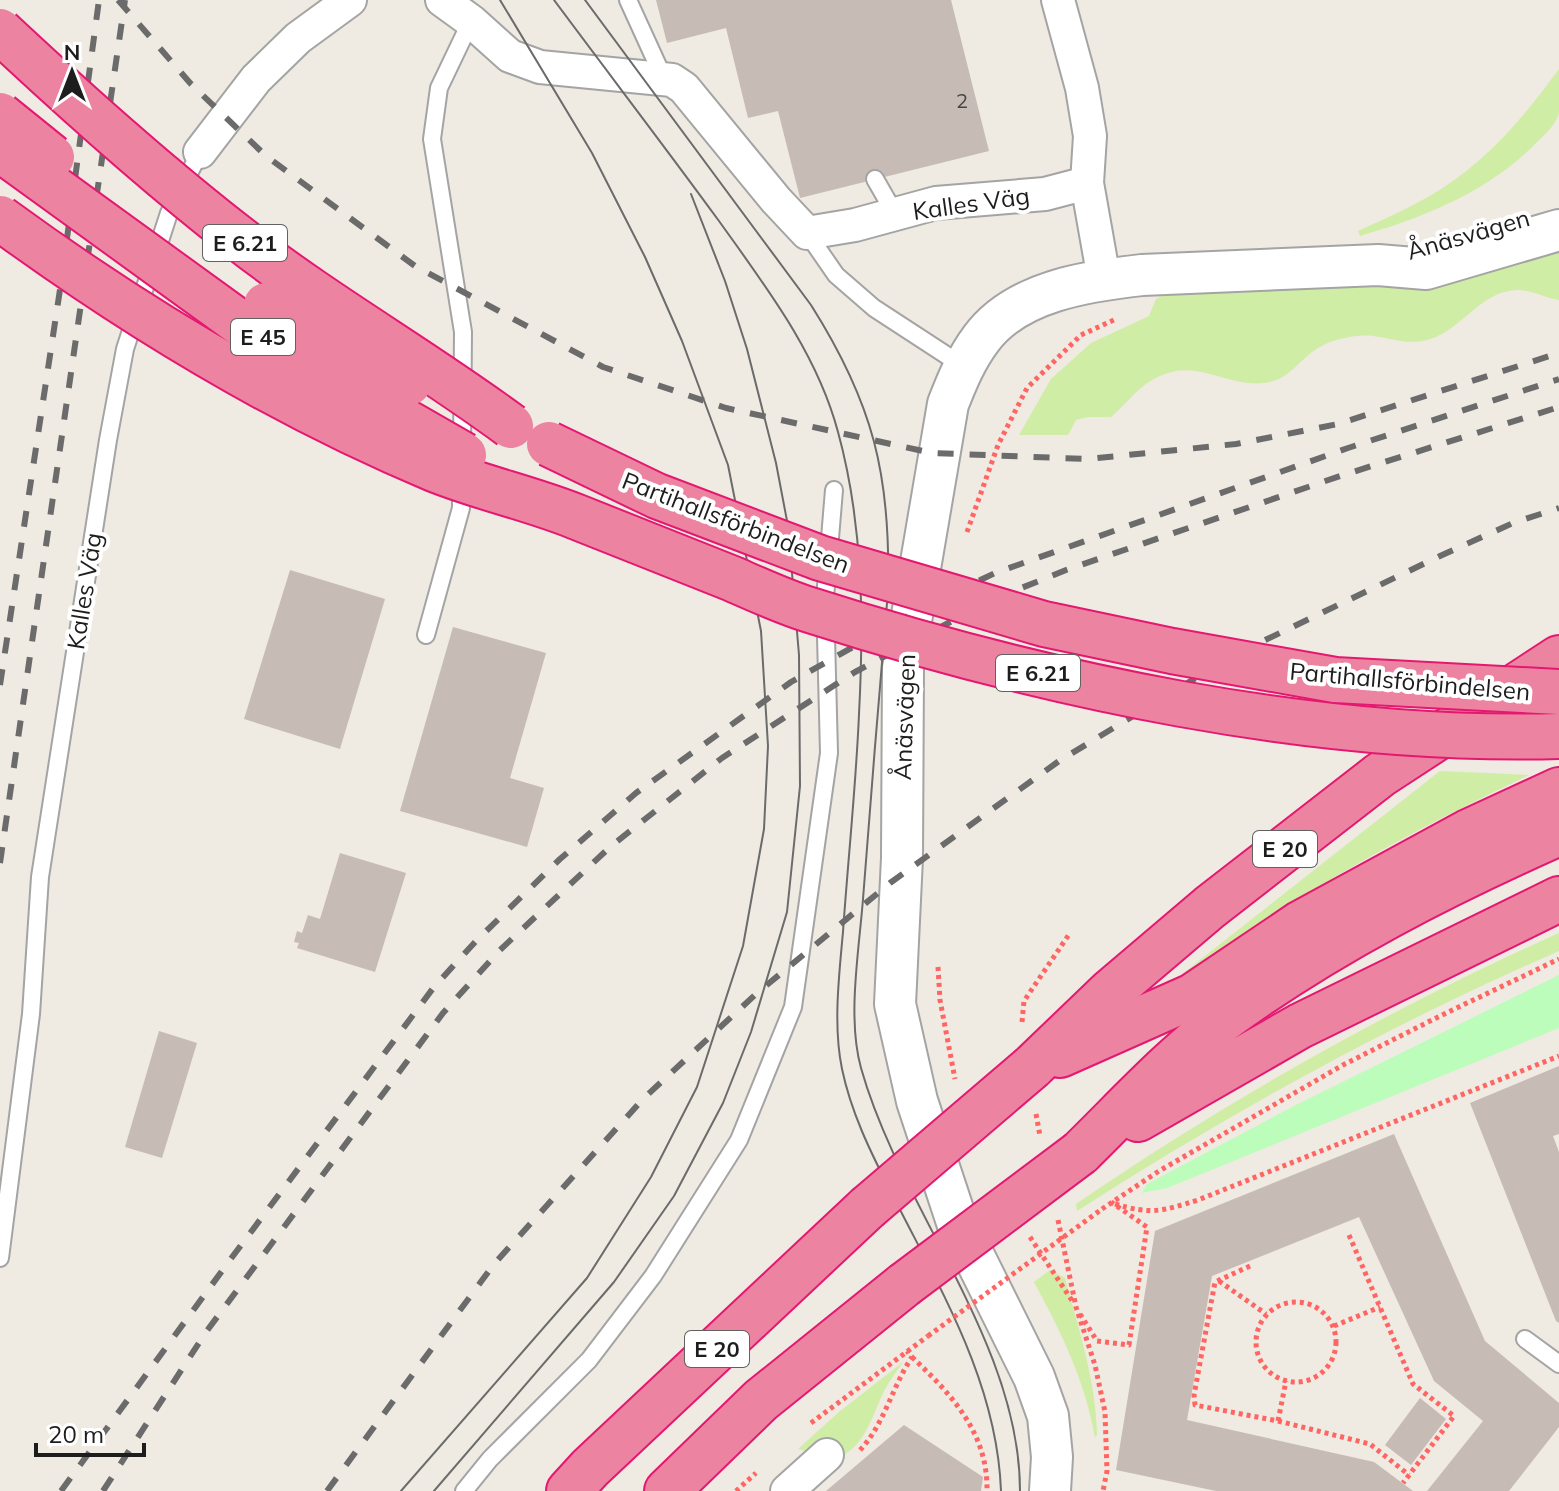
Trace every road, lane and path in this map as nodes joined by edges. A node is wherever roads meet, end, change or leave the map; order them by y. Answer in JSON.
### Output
{"nodes":[{"id":1,"x":350,"y":0,"type":"edge"},
{"id":2,"x":442,"y":0,"type":"edge"},
{"id":3,"x":628,"y":0,"type":"edge"},
{"id":4,"x":1058,"y":0,"type":"edge"},
{"id":5,"x":471,"y":21,"type":"junction"},
{"id":6,"x":0,"y":31,"type":"edge"},
{"id":7,"x":664,"y":79,"type":"junction"},
{"id":8,"x":0,"y":115,"type":"edge"},
{"id":9,"x":0,"y":149,"type":"edge"},
{"id":10,"x":200,"y":152,"type":"joint"},
{"id":11,"x":875,"y":179,"type":"dead end"},
{"id":12,"x":1087,"y":183,"type":"junction"},
{"id":13,"x":1559,"y":207,"type":"edge"},
{"id":14,"x":895,"y":214,"type":"junction"},
{"id":15,"x":0,"y":218,"type":"edge"},
{"id":16,"x":1559,"y":230,"type":"edge"},
{"id":17,"x":807,"y":233,"type":"junction"},
{"id":18,"x":1378,"y":265,"type":"junction"},
{"id":19,"x":1104,"y":279,"type":"junction"},
{"id":20,"x":963,"y":366,"type":"junction"},
{"id":21,"x":511,"y":426,"type":"junction"},
{"id":22,"x":834,"y":490,"type":"dead end"},
{"id":23,"x":541,"y":502,"type":"junction"},
{"id":24,"x":426,"y":635,"type":"dead end"},
{"id":25,"x":1559,"y":658,"type":"edge"},
{"id":26,"x":1559,"y":692,"type":"edge"},
{"id":27,"x":1559,"y":736,"type":"edge"},
{"id":28,"x":1559,"y":790,"type":"edge"},
{"id":29,"x":1559,"y":833,"type":"edge"},
{"id":30,"x":1559,"y":899,"type":"edge"},
{"id":31,"x":1070,"y":933,"type":"dead end"},
{"id":32,"x":1559,"y":959,"type":"edge"},
{"id":33,"x":1559,"y":1056,"type":"edge"},
{"id":34,"x":1029,"y":1064,"type":"junction"},
{"id":35,"x":1061,"y":1148,"type":"junction"},
{"id":36,"x":1111,"y":1202,"type":"junction"},
{"id":37,"x":1057,"y":1218,"type":"dead end"},
{"id":38,"x":1349,"y":1235,"type":"dead end"},
{"id":39,"x":0,"y":1258,"type":"edge"},
{"id":40,"x":1250,"y":1266,"type":"dead end"},
{"id":41,"x":1219,"y":1281,"type":"junction"},
{"id":42,"x":1076,"y":1307,"type":"junction"},
{"id":43,"x":1380,"y":1307,"type":"junction"},
{"id":44,"x":1266,"y":1314,"type":"junction"},
{"id":45,"x":1334,"y":1326,"type":"junction"},
{"id":46,"x":1525,"y":1339,"type":"dead end"},
{"id":47,"x":907,"y":1351,"type":"junction"},
{"id":48,"x":912,"y":1357,"type":"junction"},
{"id":49,"x":1559,"y":1364,"type":"edge"},
{"id":50,"x":1286,"y":1381,"type":"junction"},
{"id":51,"x":1278,"y":1421,"type":"junction"},
{"id":52,"x":800,"y":1433,"type":"dead end"},
{"id":53,"x":827,"y":1455,"type":"joint"},
{"id":54,"x":757,"y":1472,"type":"dead end"},
{"id":55,"x":1409,"y":1475,"type":"junction"},
{"id":56,"x":1403,"y":1483,"type":"dead end"},
{"id":57,"x":464,"y":1491,"type":"edge"},
{"id":58,"x":569,"y":1491,"type":"edge"},
{"id":59,"x":667,"y":1491,"type":"edge"},
{"id":60,"x":736,"y":1491,"type":"edge"},
{"id":61,"x":787,"y":1491,"type":"edge"},
{"id":62,"x":987,"y":1491,"type":"edge"},
{"id":63,"x":1050,"y":1491,"type":"edge"},
{"id":64,"x":1103,"y":1491,"type":"edge"}],
"edges":[{"from":1,"to":10,"type":"street","name":"Kalles Väg"},
{"from":2,"to":5,"type":"street"},
{"from":3,"to":7,"type":"lane"},
{"from":4,"to":12,"type":"street"},
{"from":5,"to":7,"type":"street"},
{"from":5,"to":24,"type":"lane"},
{"from":6,"to":21,"type":"highway","number":"E 6.21","bridge":true},
{"from":7,"to":17,"type":"street"},
{"from":8,"to":21,"type":"highway","name":"Partihallsförbindelsen","number":"E 45","bridge":true},
{"from":9,"to":23,"type":"highway","name":"Partihallsförbindelsen","number":"E 45","bridge":true},
{"from":10,"to":39,"type":"lane","name":"Kalles Väg"},
{"from":11,"to":14,"type":"lane"},
{"from":12,"to":14,"type":"street","name":"Kalles Väg"},
{"from":12,"to":19,"type":"street"},
{"from":13,"to":18,"type":"street","name":"Ånäsvägen"},
{"from":14,"to":17,"type":"street","name":"Kalles Väg"},
{"from":15,"to":23,"type":"highway","name":"Partihallsförbindelsen","number":"E 6.21","bridge":true},
{"from":16,"to":18,"type":"street","name":"Ånäsvägen"},
{"from":17,"to":20,"type":"lane"},
{"from":18,"to":19,"type":"street","name":"Ånäsvägen"},
{"from":19,"to":20,"type":"street","name":"Ånäsvägen"},
{"from":20,"to":63,"type":"street","name":"Ånäsvägen"},
{"from":21,"to":26,"type":"highway","name":"Partihallsförbindelsen","number":"E 6.21","bridge":true},
{"from":22,"to":57,"type":"lane"},
{"from":23,"to":27,"type":"highway","name":"Partihallsförbindelsen","number":"E 6.21","bridge":true},
{"from":25,"to":34,"type":"highway","number":"E 20"},
{"from":28,"to":34,"type":"highway"},
{"from":29,"to":35,"type":"highway"},
{"from":30,"to":35,"type":"highway","number":"E 20"},
{"from":31,"to":34,"type":"path"},
{"from":32,"to":36,"type":"path"},
{"from":33,"to":36,"type":"path"},
{"from":34,"to":35,"type":"path"},
{"from":34,"to":58,"type":"highway","number":"E 20","bridge":true},
{"from":35,"to":59,"type":"highway","number":"E 20","bridge":true},
{"from":36,"to":42,"type":"path"},
{"from":36,"to":47,"type":"path","bridge":true},
{"from":37,"to":42,"type":"path"},
{"from":38,"to":43,"type":"path"},
{"from":40,"to":41,"type":"path"},
{"from":41,"to":44,"type":"path"},
{"from":41,"to":51,"type":"path"},
{"from":42,"to":64,"type":"path"},
{"from":43,"to":45,"type":"path"},
{"from":43,"to":55,"type":"path"},
{"from":44,"to":45,"type":"path"},
{"from":44,"to":50,"type":"path"},
{"from":45,"to":50,"type":"path"},
{"from":46,"to":49,"type":"lane"},
{"from":47,"to":48,"type":"path"},
{"from":47,"to":52,"type":"path"},
{"from":48,"to":53,"type":"path"},
{"from":48,"to":62,"type":"path"},
{"from":50,"to":51,"type":"path"},
{"from":51,"to":55,"type":"path"},
{"from":53,"to":61,"type":"street"},
{"from":54,"to":60,"type":"path"},
{"from":55,"to":56,"type":"path"}]}
